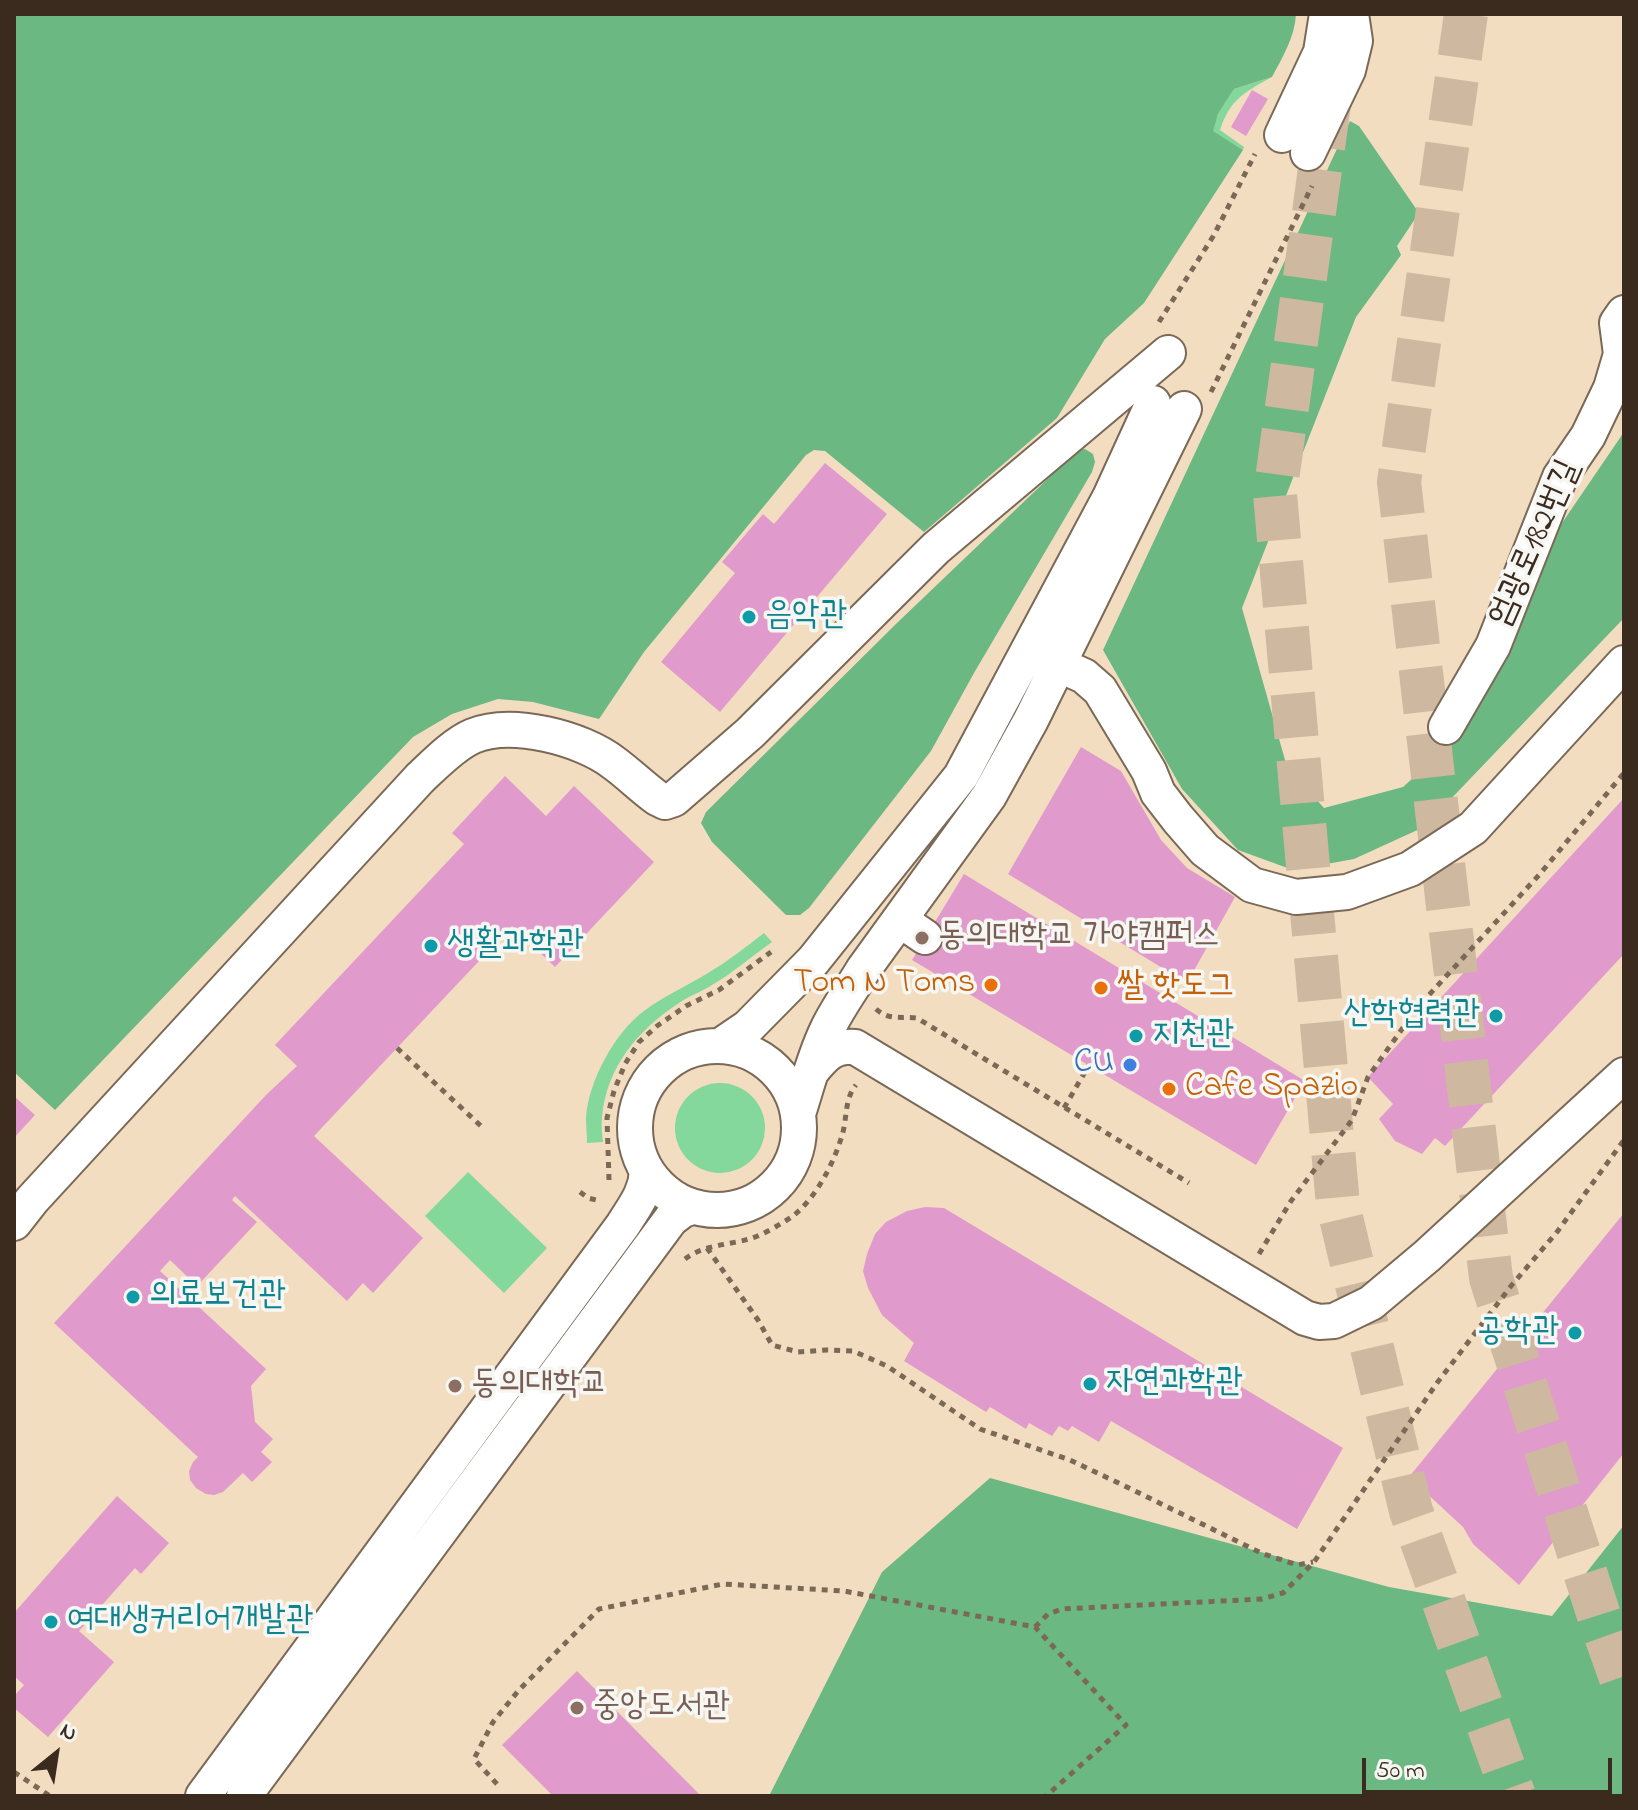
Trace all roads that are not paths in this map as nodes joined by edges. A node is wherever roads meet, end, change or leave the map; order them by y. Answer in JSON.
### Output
{"nodes":[{"id":1,"x":1327,"y":14,"type":"edge"},
{"id":2,"x":1351,"y":14,"type":"edge"},
{"id":3,"x":1624,"y":313,"type":"edge"},
{"id":4,"x":1160,"y":342,"type":"road end"},
{"id":5,"x":1182,"y":402,"type":"road end"},
{"id":6,"x":1043,"y":658,"type":"junction"},
{"id":7,"x":1624,"y":663,"type":"edge"},
{"id":8,"x":1446,"y":727,"type":"dead end"},
{"id":9,"x":862,"y":996,"type":"junction"},
{"id":10,"x":720,"y":1046,"type":"junction"},
{"id":11,"x":855,"y":1047,"type":"junction"},
{"id":12,"x":811,"y":1072,"type":"junction"},
{"id":13,"x":1624,"y":1075,"type":"edge"},
{"id":14,"x":798,"y":1114,"type":"junction"},
{"id":15,"x":647,"y":1171,"type":"junction"},
{"id":16,"x":692,"y":1207,"type":"junction"},
{"id":17,"x":14,"y":1223,"type":"edge"},
{"id":18,"x":203,"y":1796,"type":"edge"},
{"id":19,"x":244,"y":1796,"type":"edge"}],
"edges":[{"from":1,"to":2,"type":"street"},
{"from":3,"to":8,"type":"street","name":"엄광로182번길"},
{"from":4,"to":17,"type":"street"},
{"from":5,"to":6,"type":"street"},
{"from":6,"to":7,"type":"street"},
{"from":6,"to":9,"type":"street"},
{"from":6,"to":10,"type":"street"},
{"from":9,"to":11,"type":"street"},
{"from":9,"to":12,"type":"street"},
{"from":10,"to":14,"type":"street"},
{"from":10,"to":15,"type":"street"},
{"from":11,"to":12,"type":"street"},
{"from":11,"to":13,"type":"street"},
{"from":12,"to":14,"type":"street"},
{"from":14,"to":16,"type":"street"},
{"from":15,"to":16,"type":"street"},
{"from":15,"to":18,"type":"street"},
{"from":16,"to":19,"type":"street"}]}
